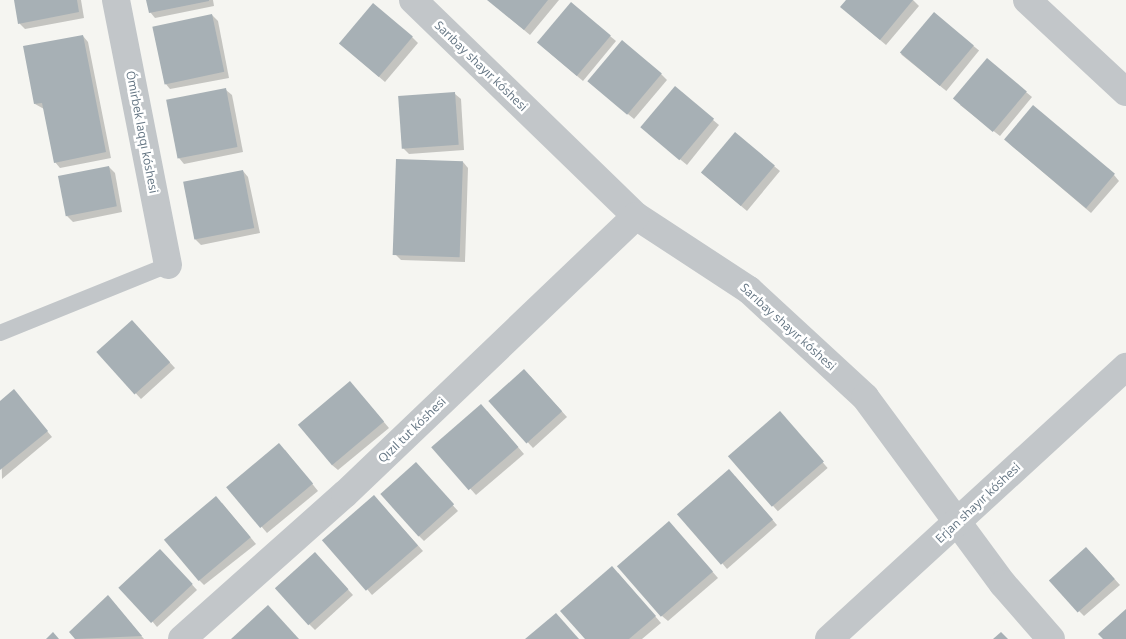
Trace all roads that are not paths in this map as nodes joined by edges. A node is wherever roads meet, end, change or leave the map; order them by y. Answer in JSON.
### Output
{"nodes":[{"id":1,"x":116,"y":0,"type":"edge"},
{"id":2,"x":413,"y":0,"type":"edge"},
{"id":3,"x":1027,"y":0,"type":"edge"},
{"id":4,"x":1126,"y":92,"type":"edge"},
{"id":5,"x":636,"y":216,"type":"junction"},
{"id":6,"x":168,"y":265,"type":"joint"},
{"id":7,"x":0,"y":332,"type":"edge"},
{"id":8,"x":1126,"y":367,"type":"edge"},
{"id":9,"x":958,"y":522,"type":"junction"},
{"id":10,"x":182,"y":639,"type":"edge"},
{"id":11,"x":829,"y":639,"type":"edge"},
{"id":12,"x":1052,"y":639,"type":"edge"}],
"edges":[{"from":1,"to":6,"type":"street","name":"Ómirbek laqqı kóshesi"},
{"from":2,"to":5,"type":"street","name":"Sarıbay shayır kóshesi"},
{"from":3,"to":4,"type":"street"},
{"from":5,"to":9,"type":"street","name":"Sarıbay shayır kóshesi"},
{"from":5,"to":10,"type":"street","name":"Qızıl tut kóshesi"},
{"from":6,"to":7,"type":"lane"},
{"from":8,"to":9,"type":"street","name":"Erjan shayır kóshesi"},
{"from":9,"to":11,"type":"street","name":"Erjan shayır kóshesi"},
{"from":9,"to":12,"type":"street","name":"Sarıbay shayır kóshesi"}]}
